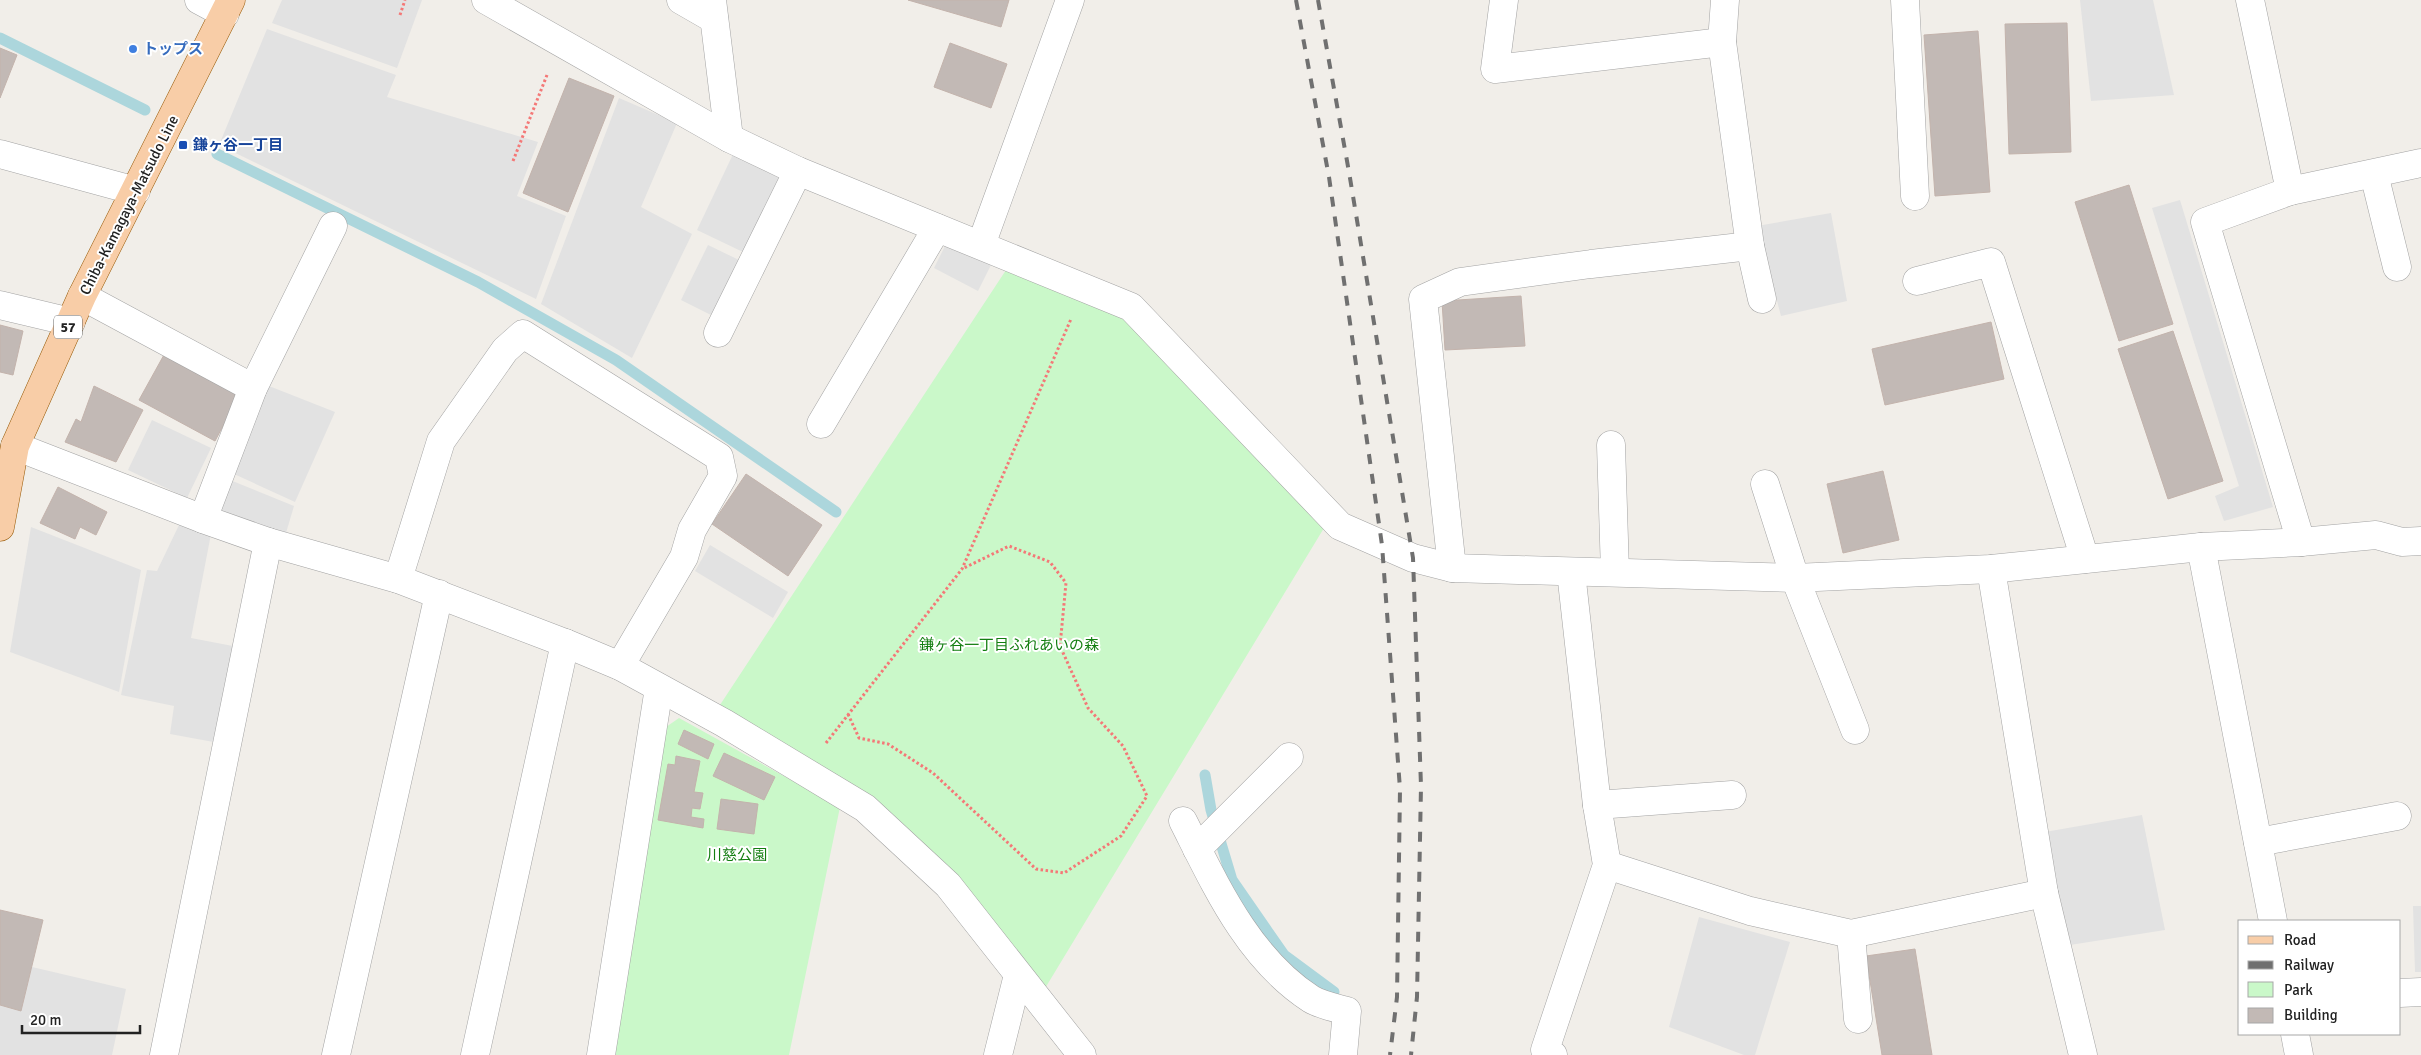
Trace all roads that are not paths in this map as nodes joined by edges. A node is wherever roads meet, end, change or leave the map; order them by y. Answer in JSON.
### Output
{"nodes":[{"id":1,"x":199,"y":0,"type":"edge"},
{"id":2,"x":486,"y":0,"type":"edge"},
{"id":3,"x":681,"y":0,"type":"edge"},
{"id":4,"x":1070,"y":0,"type":"edge"},
{"id":5,"x":1504,"y":0,"type":"edge"},
{"id":6,"x":1725,"y":0,"type":"edge"},
{"id":7,"x":1905,"y":0,"type":"edge"},
{"id":8,"x":2250,"y":0,"type":"edge"},
{"id":9,"x":228,"y":7,"type":"edge"},
{"id":10,"x":713,"y":9,"type":"edge"},
{"id":11,"x":1722,"y":42,"type":"junction"},
{"id":12,"x":730,"y":138,"type":"junction"},
{"id":13,"x":0,"y":154,"type":"edge"},
{"id":14,"x":2421,"y":163,"type":"edge"},
{"id":15,"x":798,"y":171,"type":"junction"},
{"id":16,"x":2374,"y":174,"type":"junction"},
{"id":17,"x":136,"y":191,"type":"junction"},
{"id":18,"x":2290,"y":191,"type":"junction"},
{"id":19,"x":1915,"y":196,"type":"dead end"},
{"id":20,"x":333,"y":226,"type":"dead end"},
{"id":21,"x":937,"y":228,"type":"junction"},
{"id":22,"x":981,"y":245,"type":"junction"},
{"id":23,"x":1750,"y":246,"type":"junction"},
{"id":24,"x":2397,"y":266,"type":"dead end"},
{"id":25,"x":1916,"y":282,"type":"dead end"},
{"id":26,"x":82,"y":296,"type":"junction"},
{"id":27,"x":1762,"y":299,"type":"dead end"},
{"id":28,"x":0,"y":305,"type":"edge"},
{"id":29,"x":71,"y":322,"type":"junction"},
{"id":30,"x":718,"y":333,"type":"dead end"},
{"id":31,"x":253,"y":388,"type":"junction"},
{"id":32,"x":821,"y":424,"type":"dead end"},
{"id":33,"x":1611,"y":445,"type":"dead end"},
{"id":34,"x":16,"y":446,"type":"junction"},
{"id":35,"x":1764,"y":484,"type":"dead end"},
{"id":36,"x":2,"y":500,"type":"edge"},
{"id":37,"x":203,"y":518,"type":"junction"},
{"id":38,"x":0,"y":527,"type":"edge"},
{"id":39,"x":2421,"y":541,"type":"edge"},
{"id":40,"x":268,"y":542,"type":"junction"},
{"id":41,"x":2301,"y":542,"type":"junction"},
{"id":42,"x":2201,"y":547,"type":"junction"},
{"id":43,"x":2085,"y":559,"type":"junction"},
{"id":44,"x":1452,"y":568,"type":"junction"},
{"id":45,"x":1991,"y":569,"type":"junction"},
{"id":46,"x":1571,"y":572,"type":"junction"},
{"id":47,"x":1615,"y":572,"type":"junction"},
{"id":48,"x":1795,"y":578,"type":"junction"},
{"id":49,"x":398,"y":579,"type":"junction"},
{"id":50,"x":439,"y":594,"type":"junction"},
{"id":51,"x":565,"y":643,"type":"junction"},
{"id":52,"x":620,"y":666,"type":"junction"},
{"id":53,"x":659,"y":688,"type":"junction"},
{"id":54,"x":1855,"y":730,"type":"dead end"},
{"id":55,"x":1289,"y":757,"type":"dead end"},
{"id":56,"x":1732,"y":795,"type":"dead end"},
{"id":57,"x":1597,"y":805,"type":"junction"},
{"id":58,"x":2397,"y":816,"type":"dead end"},
{"id":59,"x":1183,"y":821,"type":"dead end"},
{"id":60,"x":2258,"y":842,"type":"junction"},
{"id":61,"x":1197,"y":848,"type":"junction"},
{"id":62,"x":1607,"y":865,"type":"junction"},
{"id":63,"x":2044,"y":893,"type":"junction"},
{"id":64,"x":2273,"y":920,"type":"edge"},
{"id":65,"x":1851,"y":934,"type":"junction"},
{"id":66,"x":1018,"y":975,"type":"junction"},
{"id":67,"x":2421,"y":992,"type":"edge"},
{"id":68,"x":2401,"y":993,"type":"edge"},
{"id":69,"x":1858,"y":1018,"type":"dead end"},
{"id":70,"x":2295,"y":1035,"type":"edge"},
{"id":71,"x":164,"y":1055,"type":"edge"},
{"id":72,"x":336,"y":1055,"type":"edge"},
{"id":73,"x":475,"y":1055,"type":"edge"},
{"id":74,"x":601,"y":1055,"type":"edge"},
{"id":75,"x":998,"y":1055,"type":"edge"},
{"id":76,"x":1082,"y":1055,"type":"edge"},
{"id":77,"x":1343,"y":1055,"type":"edge"},
{"id":78,"x":1553,"y":1055,"type":"edge"},
{"id":79,"x":2083,"y":1055,"type":"edge"},
{"id":80,"x":2299,"y":1055,"type":"edge"}],
"edges":[{"from":1,"to":9,"type":"street"},
{"from":2,"to":12,"type":"street"},
{"from":3,"to":10,"type":"street"},
{"from":4,"to":22,"type":"street"},
{"from":5,"to":11,"type":"street"},
{"from":6,"to":11,"type":"street"},
{"from":7,"to":19,"type":"street"},
{"from":8,"to":18,"type":"street"},
{"from":9,"to":17,"type":"main road","name":"Chiba-Kamagaya-Matsudo Line","number":"57"},
{"from":10,"to":12,"type":"street"},
{"from":11,"to":23,"type":"street"},
{"from":12,"to":15,"type":"street"},
{"from":13,"to":17,"type":"street"},
{"from":14,"to":16,"type":"street"},
{"from":15,"to":21,"type":"street"},
{"from":15,"to":30,"type":"street"},
{"from":16,"to":18,"type":"street"},
{"from":16,"to":24,"type":"street"},
{"from":17,"to":26,"type":"main road","name":"Chiba-Kamagaya-Matsudo Line","number":"57"},
{"from":18,"to":41,"type":"street"},
{"from":20,"to":31,"type":"street"},
{"from":21,"to":22,"type":"street"},
{"from":21,"to":32,"type":"street"},
{"from":22,"to":44,"type":"street"},
{"from":23,"to":27,"type":"street"},
{"from":23,"to":44,"type":"street"},
{"from":25,"to":43,"type":"street"},
{"from":26,"to":29,"type":"main road","name":"Chiba-Kamagaya-Matsudo Line","number":"57"},
{"from":26,"to":31,"type":"street"},
{"from":28,"to":29,"type":"street"},
{"from":29,"to":34,"type":"main road","name":"Chiba-Kamagaya-Matsudo Line","number":"57"},
{"from":31,"to":37,"type":"street"},
{"from":33,"to":47,"type":"street"},
{"from":34,"to":36,"type":"main road","name":"Chiba-Kamagaya-Matsudo Line","number":"57"},
{"from":34,"to":37,"type":"street"},
{"from":35,"to":48,"type":"street"},
{"from":36,"to":38,"type":"main road","name":"Chiba-Kamagaya-Matsudo Line","number":"57"},
{"from":37,"to":40,"type":"street"},
{"from":39,"to":41,"type":"street"},
{"from":40,"to":49,"type":"street"},
{"from":40,"to":71,"type":"street"},
{"from":41,"to":42,"type":"street"},
{"from":42,"to":43,"type":"street"},
{"from":42,"to":60,"type":"street"},
{"from":43,"to":45,"type":"street"},
{"from":44,"to":46,"type":"street"},
{"from":45,"to":48,"type":"street"},
{"from":45,"to":63,"type":"street"},
{"from":46,"to":47,"type":"street"},
{"from":46,"to":57,"type":"street"},
{"from":47,"to":48,"type":"street"},
{"from":48,"to":54,"type":"street"},
{"from":49,"to":50,"type":"street"},
{"from":49,"to":52,"type":"street"},
{"from":50,"to":51,"type":"street"},
{"from":50,"to":72,"type":"street"},
{"from":51,"to":52,"type":"street"},
{"from":51,"to":73,"type":"street"},
{"from":52,"to":53,"type":"street"},
{"from":53,"to":66,"type":"street"},
{"from":53,"to":74,"type":"street"},
{"from":55,"to":61,"type":"street"},
{"from":56,"to":57,"type":"street"},
{"from":57,"to":62,"type":"street"},
{"from":58,"to":60,"type":"street"},
{"from":59,"to":61,"type":"street"},
{"from":60,"to":64,"type":"street"},
{"from":61,"to":77,"type":"street"},
{"from":62,"to":65,"type":"street"},
{"from":62,"to":78,"type":"street"},
{"from":63,"to":65,"type":"street"},
{"from":63,"to":79,"type":"street"},
{"from":65,"to":69,"type":"street"},
{"from":66,"to":75,"type":"street"},
{"from":66,"to":76,"type":"street"},
{"from":67,"to":68,"type":"street"},
{"from":70,"to":80,"type":"street"}]}
